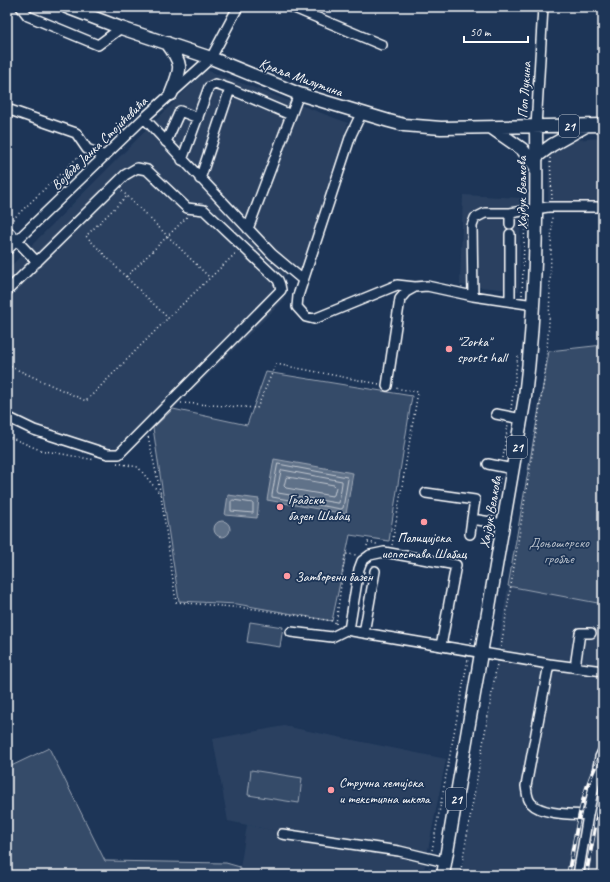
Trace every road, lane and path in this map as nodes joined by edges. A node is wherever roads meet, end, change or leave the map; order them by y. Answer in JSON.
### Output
{"nodes":[{"id":1,"x":21,"y":7,"type":"edge"},
{"id":2,"x":66,"y":7,"type":"edge"},
{"id":3,"x":238,"y":7,"type":"edge"},
{"id":4,"x":292,"y":7,"type":"edge"},
{"id":5,"x":543,"y":7,"type":"edge"},
{"id":6,"x":122,"y":28,"type":"junction"},
{"id":7,"x":167,"y":43,"type":"junction"},
{"id":8,"x":382,"y":45,"type":"dead end"},
{"id":9,"x":211,"y":58,"type":"junction"},
{"id":10,"x":230,"y":89,"type":"junction"},
{"id":11,"x":171,"y":94,"type":"junction"},
{"id":12,"x":299,"y":94,"type":"junction"},
{"id":13,"x":7,"y":109,"type":"edge"},
{"id":14,"x":291,"y":114,"type":"junction"},
{"id":15,"x":361,"y":114,"type":"junction"},
{"id":16,"x":144,"y":118,"type":"junction"},
{"id":17,"x":198,"y":118,"type":"junction"},
{"id":18,"x":603,"y":125,"type":"edge"},
{"id":19,"x":588,"y":126,"type":"junction"},
{"id":20,"x":536,"y":127,"type":"junction"},
{"id":21,"x":492,"y":128,"type":"junction"},
{"id":22,"x":166,"y":142,"type":"junction"},
{"id":23,"x":550,"y":146,"type":"junction"},
{"id":24,"x":87,"y":149,"type":"junction"},
{"id":25,"x":524,"y":151,"type":"junction"},
{"id":26,"x":105,"y":156,"type":"junction"},
{"id":27,"x":182,"y":160,"type":"junction"},
{"id":28,"x":536,"y":162,"type":"junction"},
{"id":29,"x":200,"y":179,"type":"junction"},
{"id":30,"x":115,"y":185,"type":"junction"},
{"id":31,"x":127,"y":196,"type":"junction"},
{"id":32,"x":552,"y":207,"type":"junction"},
{"id":33,"x":603,"y":207,"type":"edge"},
{"id":34,"x":196,"y":209,"type":"junction"},
{"id":35,"x":531,"y":209,"type":"junction"},
{"id":36,"x":510,"y":213,"type":"junction"},
{"id":37,"x":7,"y":224,"type":"edge"},
{"id":38,"x":510,"y":224,"type":"dead end"},
{"id":39,"x":248,"y":229,"type":"junction"},
{"id":40,"x":7,"y":230,"type":"edge"},
{"id":41,"x":510,"y":234,"type":"dead end"},
{"id":42,"x":168,"y":236,"type":"junction"},
{"id":43,"x":18,"y":240,"type":"junction"},
{"id":44,"x":243,"y":246,"type":"junction"},
{"id":45,"x":7,"y":250,"type":"edge"},
{"id":46,"x":37,"y":262,"type":"junction"},
{"id":47,"x":126,"y":278,"type":"junction"},
{"id":48,"x":210,"y":278,"type":"junction"},
{"id":49,"x":303,"y":280,"type":"junction"},
{"id":50,"x":415,"y":287,"type":"junction"},
{"id":51,"x":7,"y":291,"type":"edge"},
{"id":52,"x":474,"y":296,"type":"junction"},
{"id":53,"x":510,"y":301,"type":"junction"},
{"id":54,"x":528,"y":304,"type":"junction"},
{"id":55,"x":168,"y":318,"type":"junction"},
{"id":56,"x":519,"y":351,"type":"dead end"},
{"id":57,"x":601,"y":351,"type":"dead end"},
{"id":58,"x":7,"y":365,"type":"edge"},
{"id":59,"x":603,"y":384,"type":"edge"},
{"id":60,"x":387,"y":386,"type":"junction"},
{"id":61,"x":174,"y":403,"type":"dead end"},
{"id":62,"x":496,"y":414,"type":"dead end"},
{"id":63,"x":7,"y":417,"type":"edge"},
{"id":64,"x":510,"y":417,"type":"junction"},
{"id":65,"x":522,"y":419,"type":"junction"},
{"id":66,"x":488,"y":464,"type":"dead end"},
{"id":67,"x":507,"y":468,"type":"junction"},
{"id":68,"x":426,"y":493,"type":"dead end"},
{"id":69,"x":161,"y":495,"type":"dead end"},
{"id":70,"x":496,"y":500,"type":"dead end"},
{"id":71,"x":472,"y":519,"type":"junction"},
{"id":72,"x":503,"y":524,"type":"junction"},
{"id":73,"x":470,"y":534,"type":"dead end"},
{"id":74,"x":380,"y":544,"type":"dead end"},
{"id":75,"x":392,"y":546,"type":"dead end"},
{"id":76,"x":367,"y":549,"type":"dead end"},
{"id":77,"x":359,"y":555,"type":"dead end"},
{"id":78,"x":375,"y":571,"type":"dead end"},
{"id":79,"x":336,"y":624,"type":"junction"},
{"id":80,"x":348,"y":630,"type":"junction"},
{"id":81,"x":474,"y":630,"type":"dead end"},
{"id":82,"x":291,"y":632,"type":"dead end"},
{"id":83,"x":364,"y":633,"type":"junction"},
{"id":84,"x":591,"y":633,"type":"dead end"},
{"id":85,"x":441,"y":646,"type":"junction"},
{"id":86,"x":475,"y":651,"type":"junction"},
{"id":87,"x":499,"y":656,"type":"junction"},
{"id":88,"x":549,"y":664,"type":"junction"},
{"id":89,"x":575,"y":667,"type":"junction"},
{"id":90,"x":603,"y":671,"type":"edge"},
{"id":91,"x":603,"y":751,"type":"edge"},
{"id":92,"x":601,"y":768,"type":"edge"},
{"id":93,"x":588,"y":815,"type":"junction"},
{"id":94,"x":282,"y":834,"type":"dead end"},
{"id":95,"x":430,"y":859,"type":"junction"},
{"id":96,"x":445,"y":862,"type":"junction"},
{"id":97,"x":428,"y":875,"type":"edge"},
{"id":98,"x":443,"y":875,"type":"edge"},
{"id":99,"x":460,"y":875,"type":"edge"},
{"id":100,"x":578,"y":875,"type":"edge"}],
"edges":[{"from":1,"to":6,"type":"street"},
{"from":2,"to":6,"type":"main road","name":"Краља Милутина"},
{"from":3,"to":9,"type":"street"},
{"from":4,"to":8,"type":"street"},
{"from":5,"to":20,"type":"street","name":"Поп Лукина"},
{"from":6,"to":7,"type":"main road","name":"Краља Милутина"},
{"from":7,"to":9,"type":"main road","name":"Краља Милутина"},
{"from":7,"to":11,"type":"main road"},
{"from":9,"to":11,"type":"street","name":"Војводе Јанка Стојићевића"},
{"from":9,"to":12,"type":"main road","name":"Краља Милутина"},
{"from":10,"to":14,"type":"street"},
{"from":10,"to":17,"type":"street"},
{"from":10,"to":29,"type":"street"},
{"from":11,"to":16,"type":"street","name":"Војводе Јанка Стојићевића"},
{"from":12,"to":14,"type":"street"},
{"from":12,"to":15,"type":"main road","name":"Краља Милутина"},
{"from":13,"to":24,"type":"street"},
{"from":14,"to":39,"type":"street"},
{"from":15,"to":21,"type":"main road","name":"Краља Милутина"},
{"from":15,"to":49,"type":"street"},
{"from":16,"to":22,"type":"street"},
{"from":16,"to":26,"type":"street","name":"Војводе Јанка Стојићевића"},
{"from":17,"to":22,"type":"street"},
{"from":17,"to":27,"type":"street"},
{"from":18,"to":19,"type":"main road","number":"21"},
{"from":19,"to":20,"type":"main road","number":"21"},
{"from":19,"to":23,"type":"main road"},
{"from":20,"to":21,"type":"main road","name":"Краља Милутина"},
{"from":20,"to":28,"type":"main road","name":"Хајдук Вељкова","number":"21"},
{"from":21,"to":25,"type":"main road"},
{"from":22,"to":27,"type":"street"},
{"from":23,"to":28,"type":"main road"},
{"from":23,"to":32,"type":"path"},
{"from":24,"to":26,"type":"street"},
{"from":24,"to":37,"type":"path"},
{"from":25,"to":28,"type":"main road"},
{"from":25,"to":35,"type":"path"},
{"from":26,"to":43,"type":"street","name":"Војводе Јанка Стојићевића"},
{"from":27,"to":29,"type":"street"},
{"from":28,"to":35,"type":"main road","name":"Хајдук Вељкова","number":"21"},
{"from":29,"to":39,"type":"street"},
{"from":30,"to":31,"type":"path"},
{"from":30,"to":34,"type":"street"},
{"from":30,"to":46,"type":"street"},
{"from":31,"to":42,"type":"path"},
{"from":31,"to":47,"type":"path"},
{"from":32,"to":33,"type":"street"},
{"from":32,"to":35,"type":"street"},
{"from":32,"to":87,"type":"path"},
{"from":34,"to":42,"type":"path"},
{"from":34,"to":44,"type":"street"},
{"from":35,"to":36,"type":"street"},
{"from":35,"to":54,"type":"main road","name":"Хајдук Вељкова","number":"21"},
{"from":35,"to":54,"type":"path"},
{"from":36,"to":38,"type":"street"},
{"from":36,"to":52,"type":"street"},
{"from":39,"to":49,"type":"street"},
{"from":40,"to":43,"type":"street"},
{"from":41,"to":53,"type":"street"},
{"from":42,"to":47,"type":"path"},
{"from":42,"to":48,"type":"path"},
{"from":43,"to":45,"type":"street","name":"Војводе Јанка Стојићевића"},
{"from":43,"to":46,"type":"street"},
{"from":44,"to":48,"type":"path"},
{"from":44,"to":63,"type":"street"},
{"from":46,"to":51,"type":"street"},
{"from":47,"to":55,"type":"path"},
{"from":48,"to":55,"type":"path"},
{"from":49,"to":50,"type":"street"},
{"from":50,"to":52,"type":"street"},
{"from":50,"to":60,"type":"street"},
{"from":52,"to":53,"type":"street"},
{"from":53,"to":54,"type":"street"},
{"from":54,"to":65,"type":"main road","name":"Хајдук Вељкова","number":"21"},
{"from":55,"to":58,"type":"path"},
{"from":56,"to":64,"type":"path"},
{"from":57,"to":59,"type":"path"},
{"from":60,"to":61,"type":"path"},
{"from":60,"to":75,"type":"path"},
{"from":62,"to":64,"type":"street"},
{"from":64,"to":65,"type":"street"},
{"from":64,"to":67,"type":"path"},
{"from":65,"to":67,"type":"main road","name":"Хајдук Вељкова","number":"21"},
{"from":66,"to":67,"type":"street"},
{"from":67,"to":70,"type":"path"},
{"from":67,"to":72,"type":"main road","name":"Хајдук Вељкова","number":"21"},
{"from":68,"to":71,"type":"street"},
{"from":69,"to":79,"type":"path"},
{"from":71,"to":72,"type":"street"},
{"from":71,"to":73,"type":"street"},
{"from":72,"to":86,"type":"main road","name":"Хајдук Вељкова","number":"21"},
{"from":74,"to":76,"type":"path"},
{"from":77,"to":79,"type":"path"},
{"from":78,"to":83,"type":"street"},
{"from":79,"to":80,"type":"path"},
{"from":80,"to":82,"type":"street"},
{"from":80,"to":83,"type":"street"},
{"from":80,"to":85,"type":"street"},
{"from":81,"to":86,"type":"path"},
{"from":83,"to":85,"type":"street"},
{"from":84,"to":89,"type":"street"},
{"from":85,"to":86,"type":"street"},
{"from":86,"to":87,"type":"street"},
{"from":86,"to":95,"type":"path"},
{"from":86,"to":96,"type":"main road","name":"Хајдук Вељкова","number":"21"},
{"from":87,"to":88,"type":"street"},
{"from":87,"to":99,"type":"path"},
{"from":88,"to":89,"type":"street"},
{"from":88,"to":93,"type":"street"},
{"from":89,"to":90,"type":"street"},
{"from":91,"to":92,"type":"street"},
{"from":92,"to":93,"type":"street"},
{"from":93,"to":100,"type":"street"},
{"from":94,"to":95,"type":"street"},
{"from":95,"to":96,"type":"street"},
{"from":95,"to":97,"type":"path"},
{"from":96,"to":98,"type":"main road","name":"Хајдук Вељкова","number":"21"}]}
